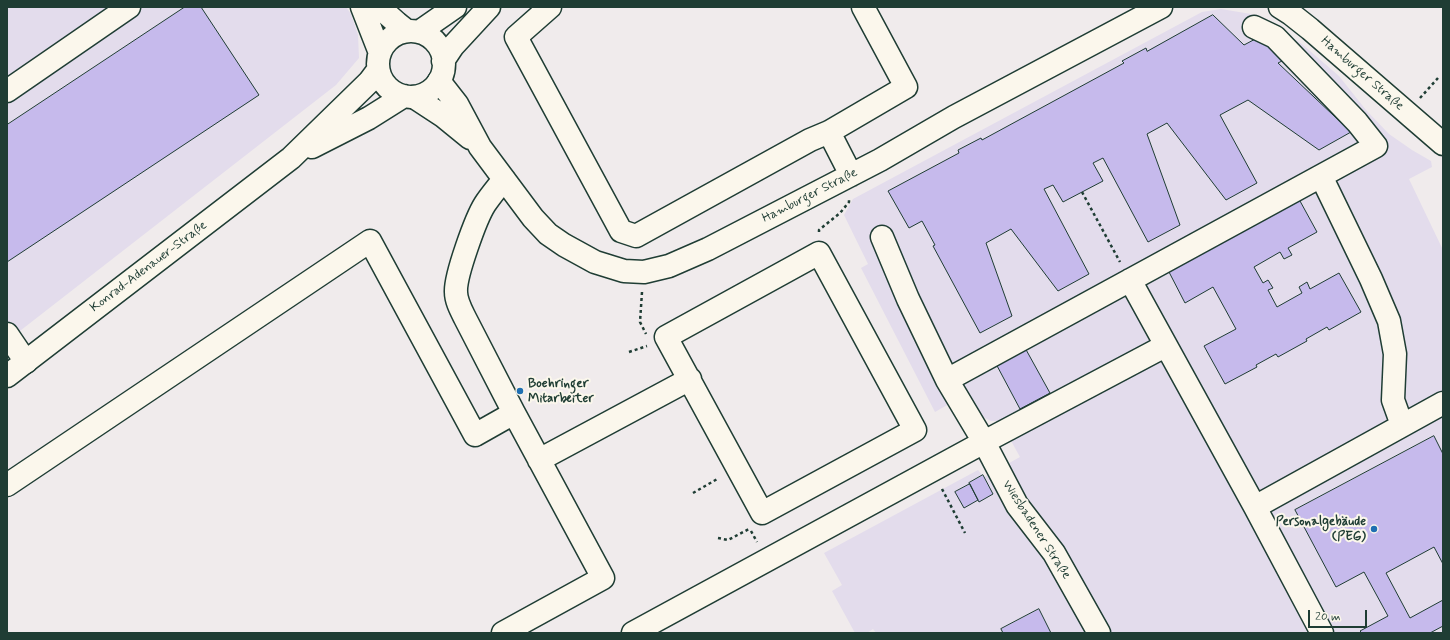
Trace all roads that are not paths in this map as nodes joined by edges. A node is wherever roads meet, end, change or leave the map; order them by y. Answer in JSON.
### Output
{"nodes":[{"id":1,"x":129,"y":7,"type":"edge"},
{"id":2,"x":362,"y":7,"type":"edge"},
{"id":3,"x":379,"y":7,"type":"edge"},
{"id":4,"x":455,"y":7,"type":"edge"},
{"id":5,"x":489,"y":7,"type":"edge"},
{"id":6,"x":550,"y":7,"type":"edge"},
{"id":7,"x":862,"y":7,"type":"edge"},
{"id":8,"x":1161,"y":7,"type":"edge"},
{"id":9,"x":1280,"y":7,"type":"edge"},
{"id":10,"x":1254,"y":27,"type":"dead end"},
{"id":11,"x":413,"y":32,"type":"junction"},
{"id":12,"x":379,"y":61,"type":"junction"},
{"id":13,"x":441,"y":71,"type":"junction"},
{"id":14,"x":7,"y":90,"type":"edge"},
{"id":15,"x":409,"y":97,"type":"junction"},
{"id":16,"x":829,"y":132,"type":"junction"},
{"id":17,"x":1443,"y":144,"type":"edge"},
{"id":18,"x":480,"y":147,"type":"junction"},
{"id":19,"x":292,"y":158,"type":"junction"},
{"id":20,"x":851,"y":175,"type":"junction"},
{"id":21,"x":1321,"y":176,"type":"junction"},
{"id":22,"x":504,"y":180,"type":"junction"},
{"id":23,"x":882,"y":237,"type":"dead end"},
{"id":24,"x":1130,"y":280,"type":"junction"},
{"id":25,"x":7,"y":334,"type":"edge"},
{"id":26,"x":1165,"y":346,"type":"junction"},
{"id":27,"x":26,"y":362,"type":"junction"},
{"id":28,"x":7,"y":376,"type":"edge"},
{"id":29,"x":690,"y":379,"type":"junction"},
{"id":30,"x":947,"y":380,"type":"junction"},
{"id":31,"x":1443,"y":403,"type":"edge"},
{"id":32,"x":514,"y":413,"type":"junction"},
{"id":33,"x":1402,"y":425,"type":"junction"},
{"id":34,"x":984,"y":442,"type":"junction"},
{"id":35,"x":539,"y":460,"type":"junction"},
{"id":36,"x":7,"y":485,"type":"edge"},
{"id":37,"x":1255,"y":507,"type":"junction"},
{"id":38,"x":503,"y":633,"type":"edge"},
{"id":39,"x":633,"y":633,"type":"edge"},
{"id":40,"x":1099,"y":633,"type":"edge"},
{"id":41,"x":1322,"y":633,"type":"edge"}],
"edges":[{"from":1,"to":14,"type":"street"},
{"from":2,"to":12,"type":"street"},
{"from":3,"to":11,"type":"street"},
{"from":4,"to":11,"type":"street"},
{"from":5,"to":13,"type":"street"},
{"from":6,"to":16,"type":"street"},
{"from":7,"to":16,"type":"street"},
{"from":8,"to":20,"type":"street","name":"Hamburger Straße"},
{"from":9,"to":17,"type":"street","name":"Hamburger Straße"},
{"from":10,"to":21,"type":"street"},
{"from":11,"to":12,"type":"street"},
{"from":11,"to":13,"type":"street"},
{"from":12,"to":15,"type":"street"},
{"from":12,"to":19,"type":"street","name":"Konrad-Adenauer-Straße"},
{"from":13,"to":15,"type":"street"},
{"from":13,"to":18,"type":"street","name":"Hamburger Straße"},
{"from":15,"to":18,"type":"street","name":"Hamburger Straße"},
{"from":15,"to":19,"type":"street","name":"Konrad-Adenauer-Straße"},
{"from":16,"to":20,"type":"street"},
{"from":18,"to":22,"type":"street","name":"Hamburger Straße"},
{"from":19,"to":27,"type":"street","name":"Konrad-Adenauer-Straße"},
{"from":20,"to":22,"type":"street","name":"Hamburger Straße"},
{"from":21,"to":24,"type":"street"},
{"from":21,"to":33,"type":"street"},
{"from":22,"to":32,"type":"street"},
{"from":23,"to":30,"type":"street","name":"Wiesbadener Straße"},
{"from":24,"to":26,"type":"street"},
{"from":24,"to":30,"type":"street"},
{"from":25,"to":27,"type":"street"},
{"from":26,"to":34,"type":"street"},
{"from":26,"to":37,"type":"street"},
{"from":27,"to":28,"type":"street","name":"Konrad-Adenauer-Straße"},
{"from":29,"to":29,"type":"street"},
{"from":29,"to":35,"type":"street"},
{"from":30,"to":34,"type":"street","name":"Wiesbadener Straße"},
{"from":31,"to":33,"type":"street"},
{"from":32,"to":35,"type":"street"},
{"from":32,"to":36,"type":"street"},
{"from":33,"to":37,"type":"street"},
{"from":34,"to":39,"type":"street"},
{"from":34,"to":40,"type":"street","name":"Wiesbadener Straße"},
{"from":35,"to":38,"type":"street"},
{"from":37,"to":41,"type":"street"}]}
